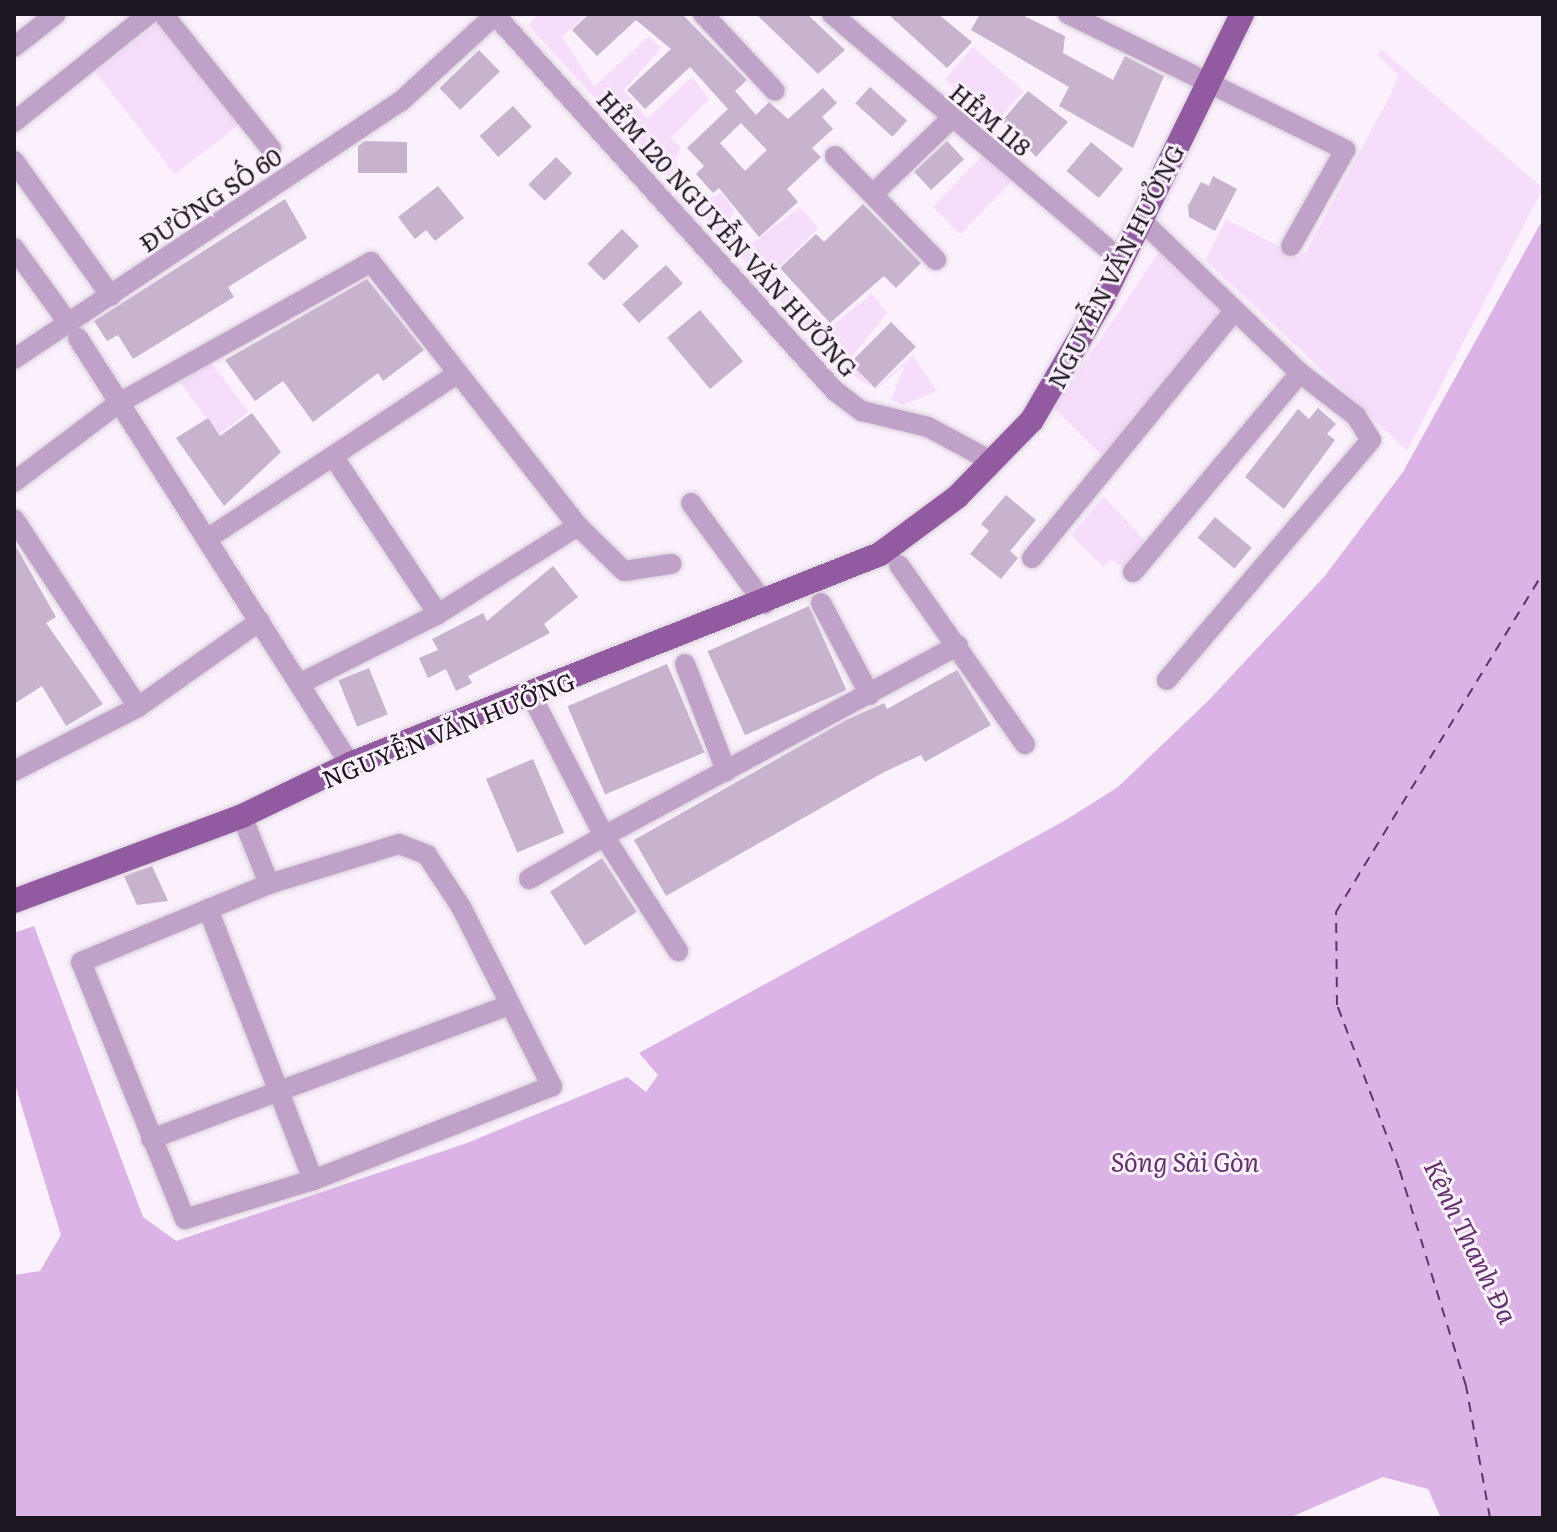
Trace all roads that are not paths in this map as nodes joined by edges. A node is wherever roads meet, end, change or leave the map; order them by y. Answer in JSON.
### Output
{"nodes":[{"id":1,"x":56,"y":14,"type":"edge"},
{"id":2,"x":149,"y":14,"type":"edge"},
{"id":3,"x":163,"y":14,"type":"edge"},
{"id":4,"x":703,"y":14,"type":"edge"},
{"id":5,"x":832,"y":14,"type":"edge"},
{"id":6,"x":1068,"y":14,"type":"edge"},
{"id":7,"x":1242,"y":14,"type":"edge"},
{"id":8,"x":496,"y":15,"type":"edge"},
{"id":9,"x":14,"y":47,"type":"edge"},
{"id":10,"x":1208,"y":85,"type":"junction"},
{"id":11,"x":775,"y":91,"type":"dead end"},
{"id":12,"x":950,"y":120,"type":"junction"},
{"id":13,"x":14,"y":122,"type":"edge"},
{"id":14,"x":271,"y":149,"type":"dead end"},
{"id":15,"x":835,"y":156,"type":"dead end"},
{"id":16,"x":14,"y":161,"type":"edge"},
{"id":17,"x":873,"y":194,"type":"junction"},
{"id":18,"x":1140,"y":219,"type":"junction"},
{"id":19,"x":1291,"y":246,"type":"dead end"},
{"id":20,"x":14,"y":248,"type":"edge"},
{"id":21,"x":936,"y":260,"type":"dead end"},
{"id":22,"x":1121,"y":260,"type":"junction"},
{"id":23,"x":111,"y":296,"type":"junction"},
{"id":24,"x":1235,"y":310,"type":"junction"},
{"id":25,"x":74,"y":331,"type":"junction"},
{"id":26,"x":14,"y":359,"type":"edge"},
{"id":27,"x":1300,"y":373,"type":"junction"},
{"id":28,"x":457,"y":374,"type":"junction"},
{"id":29,"x":117,"y":404,"type":"junction"},
{"id":30,"x":333,"y":456,"type":"junction"},
{"id":31,"x":993,"y":462,"type":"junction"},
{"id":32,"x":14,"y":482,"type":"edge"},
{"id":33,"x":691,"y":503,"type":"dead end"},
{"id":34,"x":14,"y":519,"type":"edge"},
{"id":35,"x":578,"y":526,"type":"junction"},
{"id":36,"x":210,"y":537,"type":"junction"},
{"id":37,"x":1032,"y":558,"type":"dead end"},
{"id":38,"x":890,"y":559,"type":"junction"},
{"id":39,"x":671,"y":564,"type":"dead end"},
{"id":40,"x":1133,"y":572,"type":"dead end"},
{"id":41,"x":821,"y":603,"type":"dead end"},
{"id":42,"x":765,"y":604,"type":"junction"},
{"id":43,"x":438,"y":614,"type":"junction"},
{"id":44,"x":260,"y":621,"type":"junction"},
{"id":45,"x":958,"y":645,"type":"junction"},
{"id":46,"x":685,"y":664,"type":"dead end"},
{"id":47,"x":1167,"y":680,"type":"dead end"},
{"id":48,"x":299,"y":684,"type":"junction"},
{"id":49,"x":531,"y":695,"type":"junction"},
{"id":50,"x":870,"y":695,"type":"junction"},
{"id":51,"x":138,"y":707,"type":"junction"},
{"id":52,"x":1025,"y":744,"type":"dead end"},
{"id":53,"x":350,"y":764,"type":"junction"},
{"id":54,"x":14,"y":771,"type":"edge"},
{"id":55,"x":726,"y":771,"type":"junction"},
{"id":56,"x":242,"y":816,"type":"junction"},
{"id":57,"x":604,"y":836,"type":"junction"},
{"id":58,"x":529,"y":879,"type":"dead end"},
{"id":59,"x":269,"y":884,"type":"junction"},
{"id":60,"x":14,"y":901,"type":"edge"},
{"id":61,"x":208,"y":909,"type":"junction"},
{"id":62,"x":678,"y":951,"type":"dead end"},
{"id":63,"x":507,"y":1006,"type":"junction"},
{"id":64,"x":275,"y":1093,"type":"junction"},
{"id":65,"x":151,"y":1139,"type":"junction"},
{"id":66,"x":313,"y":1180,"type":"junction"}],
"edges":[{"from":1,"to":9,"type":"street"},
{"from":2,"to":13,"type":"street"},
{"from":3,"to":14,"type":"street"},
{"from":4,"to":11,"type":"street"},
{"from":5,"to":12,"type":"street","name":"HẺM 118"},
{"from":6,"to":10,"type":"street"},
{"from":7,"to":10,"type":"main road","name":"NGUYỄN VĂN HƯỞNG"},
{"from":8,"to":23,"type":"street","name":"ĐƯỜNG SỐ 60"},
{"from":8,"to":31,"type":"street","name":"HẺM 120 NGUYỄN VĂN HƯỞNG"},
{"from":10,"to":18,"type":"main road","name":"NGUYỄN VĂN HƯỞNG"},
{"from":10,"to":19,"type":"street"},
{"from":12,"to":17,"type":"street"},
{"from":12,"to":22,"type":"street","name":"HẺM 118"},
{"from":15,"to":17,"type":"street"},
{"from":16,"to":23,"type":"street"},
{"from":17,"to":21,"type":"street"},
{"from":18,"to":22,"type":"main road","name":"NGUYỄN VĂN HƯỞNG"},
{"from":18,"to":24,"type":"street"},
{"from":20,"to":25,"type":"street"},
{"from":22,"to":31,"type":"main road","name":"NGUYỄN VĂN HƯỞNG"},
{"from":23,"to":25,"type":"street","name":"ĐƯỜNG SỐ 60"},
{"from":24,"to":27,"type":"street"},
{"from":24,"to":37,"type":"street"},
{"from":25,"to":26,"type":"street","name":"ĐƯỜNG SỐ 60"},
{"from":25,"to":29,"type":"street"},
{"from":27,"to":40,"type":"street"},
{"from":27,"to":47,"type":"street"},
{"from":28,"to":29,"type":"street"},
{"from":28,"to":30,"type":"street"},
{"from":28,"to":35,"type":"street"},
{"from":29,"to":32,"type":"street"},
{"from":29,"to":36,"type":"street"},
{"from":30,"to":36,"type":"street"},
{"from":30,"to":43,"type":"street"},
{"from":31,"to":38,"type":"main road","name":"NGUYỄN VĂN HƯỞNG"},
{"from":33,"to":42,"type":"street"},
{"from":34,"to":51,"type":"street"},
{"from":35,"to":39,"type":"street"},
{"from":35,"to":43,"type":"street"},
{"from":36,"to":44,"type":"street"},
{"from":38,"to":42,"type":"main road","name":"NGUYỄN VĂN HƯỞNG"},
{"from":38,"to":45,"type":"street"},
{"from":41,"to":50,"type":"street"},
{"from":42,"to":49,"type":"main road","name":"NGUYỄN VĂN HƯỞNG"},
{"from":43,"to":48,"type":"street"},
{"from":44,"to":48,"type":"street"},
{"from":44,"to":51,"type":"street"},
{"from":45,"to":50,"type":"street"},
{"from":45,"to":52,"type":"street"},
{"from":46,"to":55,"type":"street"},
{"from":48,"to":53,"type":"street"},
{"from":49,"to":53,"type":"main road","name":"NGUYỄN VĂN HƯỞNG"},
{"from":49,"to":57,"type":"street"},
{"from":50,"to":55,"type":"street"},
{"from":51,"to":54,"type":"street"},
{"from":53,"to":56,"type":"main road","name":"NGUYỄN VĂN HƯỞNG"},
{"from":55,"to":57,"type":"street"},
{"from":56,"to":59,"type":"street"},
{"from":56,"to":60,"type":"main road","name":"NGUYỄN VĂN HƯỞNG"},
{"from":57,"to":58,"type":"street"},
{"from":57,"to":62,"type":"street"},
{"from":59,"to":61,"type":"street"},
{"from":59,"to":63,"type":"street"},
{"from":61,"to":64,"type":"street"},
{"from":61,"to":65,"type":"street"},
{"from":63,"to":64,"type":"street"},
{"from":63,"to":66,"type":"street"},
{"from":64,"to":65,"type":"street"},
{"from":64,"to":66,"type":"street"},
{"from":65,"to":66,"type":"street"}]}
